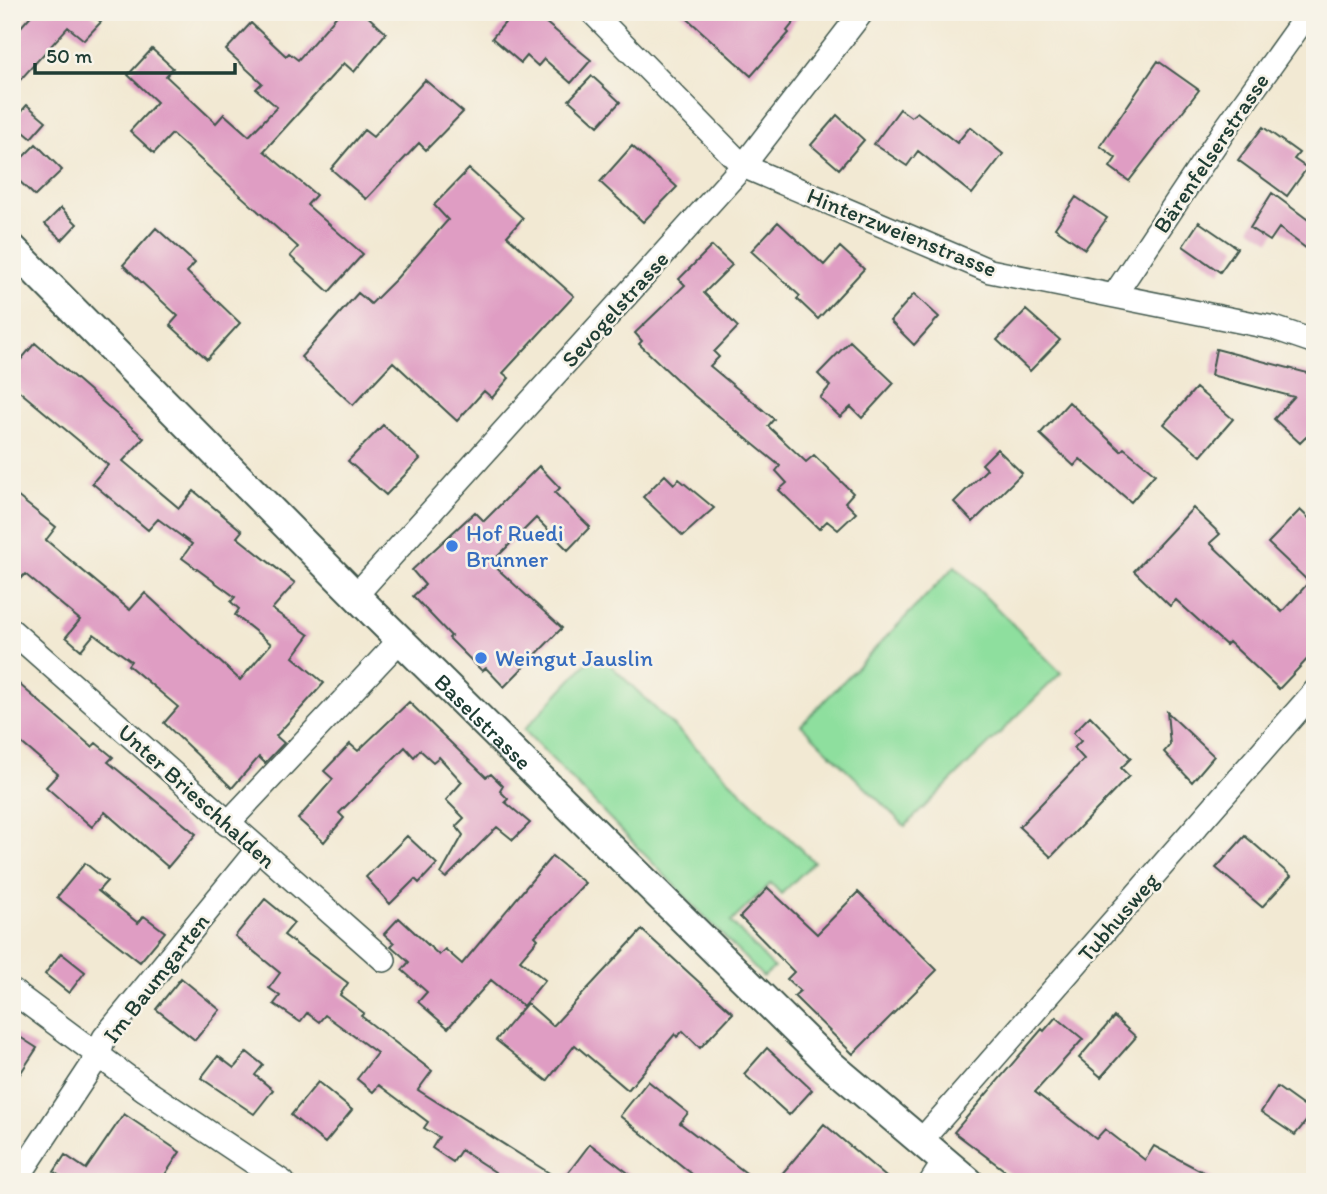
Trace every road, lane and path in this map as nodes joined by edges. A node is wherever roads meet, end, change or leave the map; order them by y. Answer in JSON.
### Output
{"nodes":[{"id":1,"x":592,"y":12,"type":"edge"},
{"id":2,"x":862,"y":12,"type":"edge"},
{"id":3,"x":1310,"y":12,"type":"edge"},
{"id":4,"x":743,"y":166,"type":"junction"},
{"id":5,"x":12,"y":248,"type":"edge"},
{"id":6,"x":1115,"y":295,"type":"junction"},
{"id":7,"x":1315,"y":342,"type":"edge"},
{"id":8,"x":356,"y":595,"type":"junction"},
{"id":9,"x":12,"y":631,"type":"edge"},
{"id":10,"x":401,"y":639,"type":"junction"},
{"id":11,"x":1315,"y":691,"type":"edge"},
{"id":12,"x":227,"y":824,"type":"junction"},
{"id":13,"x":257,"y":850,"type":"junction"},
{"id":14,"x":384,"y":960,"type":"dead end"},
{"id":15,"x":12,"y":991,"type":"edge"},
{"id":16,"x":99,"y":1055,"type":"junction"},
{"id":17,"x":920,"y":1142,"type":"junction"},
{"id":18,"x":938,"y":1172,"type":"edge"},
{"id":19,"x":15,"y":1182,"type":"edge"},
{"id":20,"x":283,"y":1182,"type":"edge"},
{"id":21,"x":969,"y":1182,"type":"edge"}],
"edges":[{"from":1,"to":4,"type":"street","name":"Hinterzweienstrasse"},
{"from":2,"to":4,"type":"street","name":"Sevogelstrasse"},
{"from":3,"to":6,"type":"street","name":"Bärenfelserstrasse"},
{"from":4,"to":6,"type":"street","name":"Hinterzweienstrasse"},
{"from":4,"to":8,"type":"street","name":"Sevogelstrasse"},
{"from":5,"to":8,"type":"street","name":"Baselstrasse"},
{"from":6,"to":7,"type":"street","name":"Hinterzweienstrasse"},
{"from":8,"to":10,"type":"street","name":"Baselstrasse"},
{"from":9,"to":12,"type":"street","name":"Unter Brieschhalden"},
{"from":10,"to":12,"type":"street"},
{"from":10,"to":17,"type":"street","name":"Baselstrasse"},
{"from":11,"to":17,"type":"street","name":"Tubhusweg"},
{"from":12,"to":13,"type":"street","name":"Unter Brieschhalden"},
{"from":13,"to":14,"type":"street","name":"Unter Brieschhalden"},
{"from":13,"to":16,"type":"street","name":"Im Baumgarten"},
{"from":15,"to":16,"type":"street"},
{"from":16,"to":19,"type":"street","name":"Im Baumgarten"},
{"from":16,"to":20,"type":"street"},
{"from":17,"to":18,"type":"street","name":"Baselstrasse"},
{"from":18,"to":21,"type":"street","name":"Baselstrasse"}]}
